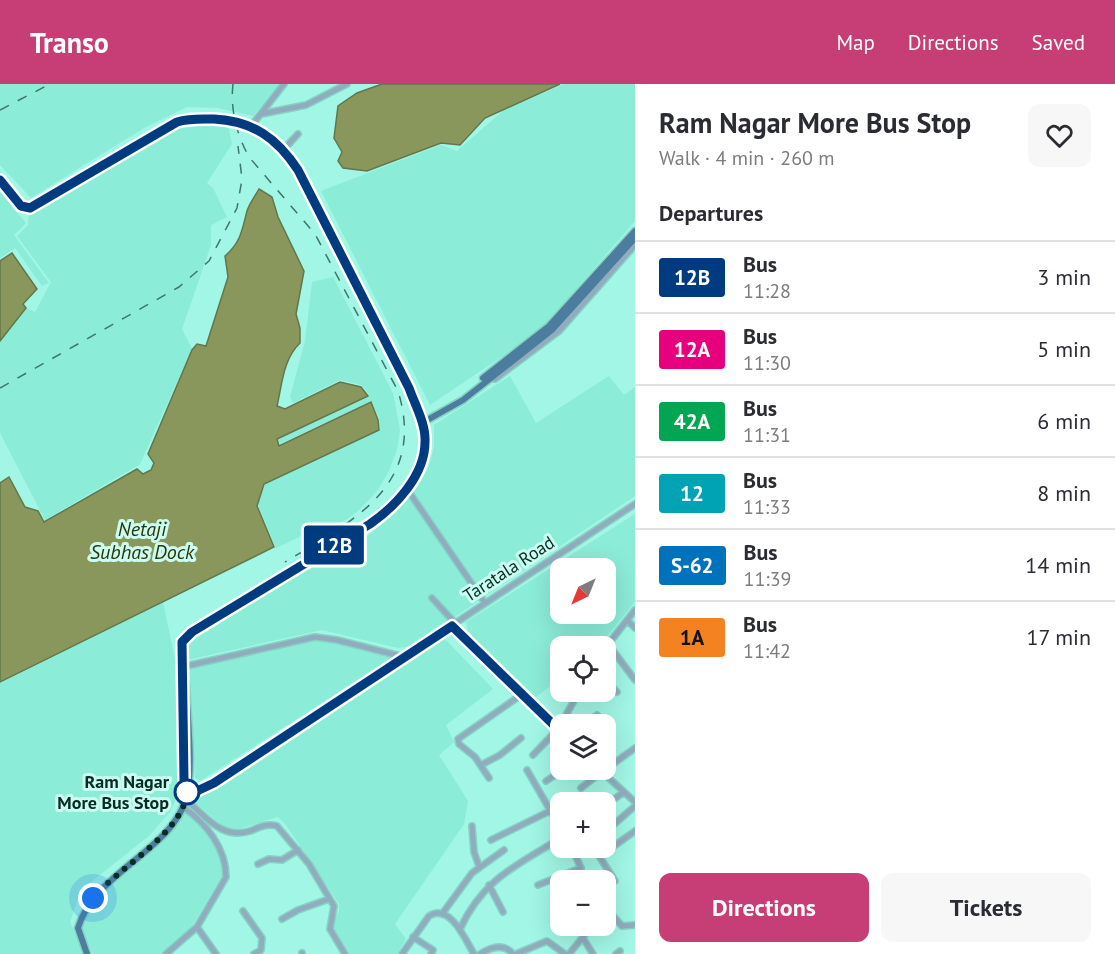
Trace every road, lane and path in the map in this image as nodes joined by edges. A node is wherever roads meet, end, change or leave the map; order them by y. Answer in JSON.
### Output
{"nodes":[{"id":1,"x":284,"y":84,"type":"edge"},
{"id":2,"x":347,"y":84,"type":"edge"},
{"id":3,"x":261,"y":114,"type":"junction"},
{"id":4,"x":252,"y":125,"type":"junction"},
{"id":5,"x":298,"y":134,"type":"dead end"},
{"id":6,"x":284,"y":149,"type":"junction"},
{"id":7,"x":0,"y":180,"type":"edge"},
{"id":8,"x":635,"y":231,"type":"edge"},
{"id":9,"x":635,"y":238,"type":"edge"},
{"id":10,"x":635,"y":245,"type":"edge"},
{"id":11,"x":516,"y":355,"type":"junction"},
{"id":12,"x":488,"y":377,"type":"junction"},
{"id":13,"x":422,"y":423,"type":"junction"},
{"id":14,"x":407,"y":489,"type":"junction"},
{"id":15,"x":635,"y":504,"type":"edge"},
{"id":16,"x":432,"y":598,"type":"dead end"},
{"id":17,"x":485,"y":603,"type":"junction"},
{"id":18,"x":635,"y":610,"type":"edge"},
{"id":19,"x":627,"y":620,"type":"junction"},
{"id":20,"x":453,"y":624,"type":"junction"},
{"id":21,"x":635,"y":628,"type":"edge"},
{"id":22,"x":615,"y":636,"type":"edge"},
{"id":23,"x":404,"y":657,"type":"junction"},
{"id":24,"x":616,"y":657,"type":"edge"},
{"id":25,"x":182,"y":667,"type":"junction"},
{"id":26,"x":635,"y":680,"type":"edge"},
{"id":27,"x":521,"y":695,"type":"junction"},
{"id":28,"x":550,"y":722,"type":"edge"},
{"id":29,"x":521,"y":738,"type":"dead end"},
{"id":30,"x":550,"y":739,"type":"edge"},
{"id":31,"x":635,"y":747,"type":"edge"},
{"id":32,"x":533,"y":755,"type":"dead end"},
{"id":33,"x":616,"y":761,"type":"edge"},
{"id":34,"x":481,"y":765,"type":"junction"},
{"id":35,"x":527,"y":771,"type":"dead end"},
{"id":36,"x":489,"y":778,"type":"dead end"},
{"id":37,"x":550,"y":778,"type":"edge"},
{"id":38,"x":591,"y":780,"type":"edge"},
{"id":39,"x":613,"y":780,"type":"edge"},
{"id":40,"x":546,"y":781,"type":"dead end"},
{"id":41,"x":581,"y":788,"type":"dead end"},
{"id":42,"x":187,"y":789,"type":"junction"},
{"id":43,"x":624,"y":792,"type":"junction"},
{"id":44,"x":616,"y":798,"type":"edge"},
{"id":45,"x":184,"y":804,"type":"junction"},
{"id":46,"x":635,"y":804,"type":"edge"},
{"id":47,"x":550,"y":811,"type":"joint"},
{"id":48,"x":616,"y":822,"type":"edge"},
{"id":49,"x":472,"y":826,"type":"dead end"},
{"id":50,"x":635,"y":831,"type":"edge"},
{"id":51,"x":491,"y":840,"type":"dead end"},
{"id":52,"x":550,"y":845,"type":"edge"},
{"id":53,"x":616,"y":845,"type":"edge"},
{"id":54,"x":298,"y":850,"type":"junction"},
{"id":55,"x":504,"y":850,"type":"dead end"},
{"id":56,"x":576,"y":858,"type":"edge"},
{"id":57,"x":258,"y":864,"type":"dead end"},
{"id":58,"x":479,"y":866,"type":"junction"},
{"id":59,"x":489,"y":885,"type":"junction"},
{"id":60,"x":538,"y":885,"type":"dead end"},
{"id":61,"x":329,"y":899,"type":"junction"},
{"id":62,"x":243,"y":911,"type":"dead end"},
{"id":63,"x":503,"y":912,"type":"dead end"},
{"id":64,"x":442,"y":914,"type":"junction"},
{"id":65,"x":282,"y":919,"type":"dead end"},
{"id":66,"x":616,"y":920,"type":"edge"},
{"id":67,"x":635,"y":925,"type":"edge"},
{"id":68,"x":197,"y":927,"type":"junction"},
{"id":69,"x":460,"y":929,"type":"junction"},
{"id":70,"x":413,"y":937,"type":"junction"},
{"id":71,"x":583,"y":938,"type":"joint"},
{"id":72,"x":87,"y":954,"type":"edge"},
{"id":73,"x":166,"y":954,"type":"edge"},
{"id":74,"x":216,"y":954,"type":"edge"},
{"id":75,"x":254,"y":954,"type":"edge"},
{"id":76,"x":345,"y":954,"type":"edge"},
{"id":77,"x":402,"y":954,"type":"edge"},
{"id":78,"x":431,"y":954,"type":"edge"},
{"id":79,"x":474,"y":954,"type":"edge"},
{"id":80,"x":480,"y":954,"type":"edge"},
{"id":81,"x":517,"y":954,"type":"edge"},
{"id":82,"x":567,"y":954,"type":"edge"},
{"id":83,"x":593,"y":954,"type":"edge"}],
"edges":[{"from":1,"to":3,"type":"street"},
{"from":2,"to":3,"type":"street"},
{"from":3,"to":4,"type":"street"},
{"from":4,"to":6,"type":"main road"},
{"from":4,"to":7,"type":"main road"},
{"from":5,"to":6,"type":"street"},
{"from":6,"to":13,"type":"main road"},
{"from":8,"to":11,"type":"main road"},
{"from":9,"to":11,"type":"main road"},
{"from":10,"to":12,"type":"street"},
{"from":11,"to":12,"type":"main road"},
{"from":12,"to":13,"type":"main road"},
{"from":13,"to":14,"type":"main road"},
{"from":14,"to":17,"type":"street"},
{"from":14,"to":25,"type":"main road"},
{"from":15,"to":17,"type":"street","name":"Taratala Road"},
{"from":16,"to":20,"type":"street"},
{"from":17,"to":20,"type":"street","name":"Taratala Road"},
{"from":18,"to":19,"type":"street"},
{"from":19,"to":21,"type":"street"},
{"from":19,"to":22,"type":"street"},
{"from":20,"to":23,"type":"street","name":"Taratala Road"},
{"from":20,"to":27,"type":"street"},
{"from":23,"to":25,"type":"street"},
{"from":23,"to":42,"type":"street","name":"Taratala Road"},
{"from":24,"to":26,"type":"street"},
{"from":25,"to":42,"type":"main road"},
{"from":27,"to":28,"type":"street"},
{"from":27,"to":34,"type":"street"},
{"from":29,"to":34,"type":"street"},
{"from":30,"to":32,"type":"street"},
{"from":31,"to":33,"type":"street"},
{"from":34,"to":36,"type":"street"},
{"from":35,"to":47,"type":"street"},
{"from":37,"to":40,"type":"street"},
{"from":38,"to":41,"type":"street"},
{"from":39,"to":43,"type":"street"},
{"from":42,"to":45,"type":"main road"},
{"from":43,"to":44,"type":"street"},
{"from":43,"to":46,"type":"street"},
{"from":45,"to":54,"type":"street"},
{"from":45,"to":68,"type":"street"},
{"from":45,"to":72,"type":"main road"},
{"from":46,"to":48,"type":"street"},
{"from":47,"to":51,"type":"street"},
{"from":49,"to":58,"type":"street"},
{"from":50,"to":53,"type":"street"},
{"from":52,"to":59,"type":"street"},
{"from":54,"to":57,"type":"street"},
{"from":54,"to":61,"type":"street"},
{"from":55,"to":58,"type":"street"},
{"from":56,"to":60,"type":"street"},
{"from":58,"to":64,"type":"street"},
{"from":59,"to":63,"type":"street"},
{"from":59,"to":69,"type":"street"},
{"from":61,"to":65,"type":"street"},
{"from":61,"to":76,"type":"street"},
{"from":62,"to":75,"type":"street"},
{"from":64,"to":69,"type":"street"},
{"from":64,"to":70,"type":"street"},
{"from":66,"to":67,"type":"street"},
{"from":68,"to":73,"type":"street"},
{"from":68,"to":74,"type":"street"},
{"from":69,"to":79,"type":"street"},
{"from":70,"to":77,"type":"street"},
{"from":70,"to":78,"type":"street"},
{"from":71,"to":82,"type":"street"},
{"from":71,"to":83,"type":"street"},
{"from":80,"to":81,"type":"street"},
{"from":81,"to":82,"type":"street"}]}
